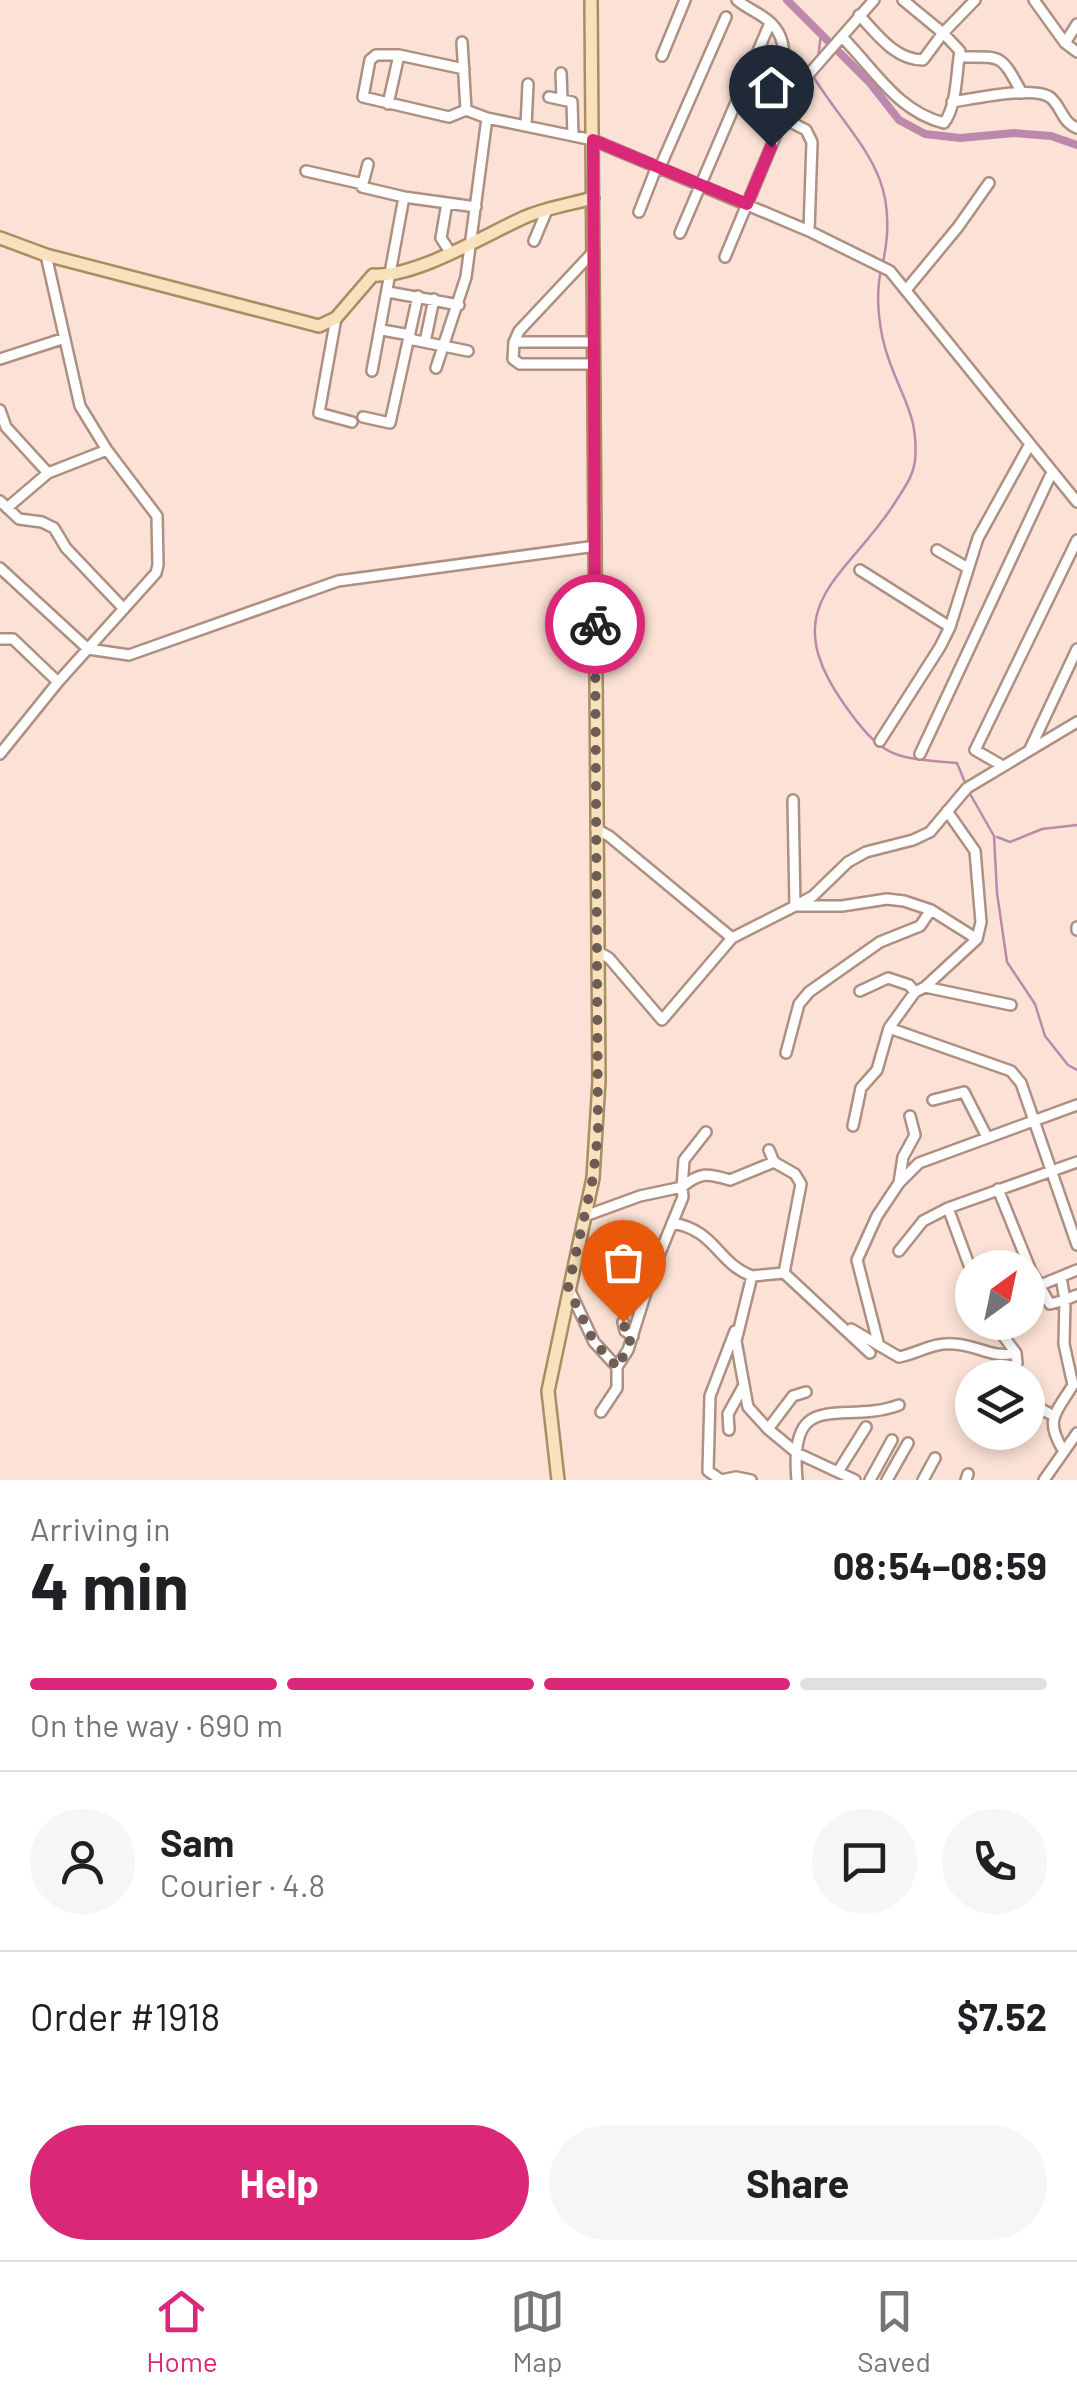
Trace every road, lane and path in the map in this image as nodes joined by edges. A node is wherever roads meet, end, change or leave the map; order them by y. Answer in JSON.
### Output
{"nodes":[{"id":1,"x":591,"y":0,"type":"edge"},
{"id":2,"x":685,"y":0,"type":"edge"},
{"id":3,"x":737,"y":0,"type":"edge"},
{"id":4,"x":874,"y":0,"type":"edge"},
{"id":5,"x":903,"y":0,"type":"edge"},
{"id":6,"x":975,"y":0,"type":"edge"},
{"id":7,"x":1034,"y":0,"type":"edge"},
{"id":8,"x":858,"y":15,"type":"junction"},
{"id":9,"x":726,"y":17,"type":"dead end"},
{"id":10,"x":770,"y":23,"type":"junction"},
{"id":11,"x":1077,"y":24,"type":"edge"},
{"id":12,"x":943,"y":33,"type":"junction"},
{"id":13,"x":840,"y":39,"type":"junction"},
{"id":14,"x":462,"y":42,"type":"dead end"},
{"id":15,"x":1066,"y":42,"type":"junction"},
{"id":16,"x":1077,"y":52,"type":"edge"},
{"id":17,"x":399,"y":54,"type":"junction"},
{"id":18,"x":662,"y":56,"type":"dead end"},
{"id":19,"x":959,"y":57,"type":"junction"},
{"id":20,"x":464,"y":69,"type":"junction"},
{"id":21,"x":560,"y":74,"type":"dead end"},
{"id":22,"x":810,"y":74,"type":"dead end"},
{"id":23,"x":528,"y":84,"type":"dead end"},
{"id":24,"x":1022,"y":93,"type":"junction"},
{"id":25,"x":549,"y":97,"type":"dead end"},
{"id":26,"x":562,"y":98,"type":"junction"},
{"id":27,"x":952,"y":102,"type":"junction"},
{"id":28,"x":388,"y":104,"type":"junction"},
{"id":29,"x":466,"y":110,"type":"junction"},
{"id":30,"x":488,"y":118,"type":"junction"},
{"id":31,"x":783,"y":118,"type":"junction"},
{"id":32,"x":526,"y":126,"type":"junction"},
{"id":33,"x":1077,"y":128,"type":"edge"},
{"id":34,"x":573,"y":136,"type":"junction"},
{"id":35,"x":593,"y":140,"type":"junction"},
{"id":36,"x":368,"y":164,"type":"dead end"},
{"id":37,"x":659,"y":166,"type":"junction"},
{"id":38,"x":306,"y":172,"type":"dead end"},
{"id":39,"x":989,"y":182,"type":"dead end"},
{"id":40,"x":363,"y":184,"type":"junction"},
{"id":41,"x":700,"y":184,"type":"junction"},
{"id":42,"x":404,"y":197,"type":"junction"},
{"id":43,"x":593,"y":198,"type":"junction"},
{"id":44,"x":447,"y":203,"type":"junction"},
{"id":45,"x":747,"y":204,"type":"junction"},
{"id":46,"x":476,"y":206,"type":"junction"},
{"id":47,"x":546,"y":210,"type":"junction"},
{"id":48,"x":638,"y":212,"type":"dead end"},
{"id":49,"x":809,"y":231,"type":"junction"},
{"id":50,"x":680,"y":233,"type":"dead end"},
{"id":51,"x":0,"y":238,"type":"edge"},
{"id":52,"x":534,"y":241,"type":"dead end"},
{"id":53,"x":472,"y":244,"type":"junction"},
{"id":54,"x":594,"y":251,"type":"junction"},
{"id":55,"x":450,"y":252,"type":"junction"},
{"id":56,"x":46,"y":255,"type":"junction"},
{"id":57,"x":725,"y":257,"type":"dead end"},
{"id":58,"x":389,"y":276,"type":"junction"},
{"id":59,"x":906,"y":290,"type":"junction"},
{"id":60,"x":388,"y":292,"type":"junction"},
{"id":61,"x":418,"y":296,"type":"junction"},
{"id":62,"x":434,"y":299,"type":"junction"},
{"id":63,"x":459,"y":304,"type":"junction"},
{"id":64,"x":336,"y":318,"type":"junction"},
{"id":65,"x":382,"y":330,"type":"junction"},
{"id":66,"x":410,"y":337,"type":"junction"},
{"id":67,"x":62,"y":339,"type":"junction"},
{"id":68,"x":424,"y":342,"type":"junction"},
{"id":69,"x":514,"y":342,"type":"junction"},
{"id":70,"x":594,"y":342,"type":"junction"},
{"id":71,"x":441,"y":346,"type":"junction"},
{"id":72,"x":468,"y":351,"type":"dead end"},
{"id":73,"x":0,"y":359,"type":"edge"},
{"id":74,"x":594,"y":364,"type":"junction"},
{"id":75,"x":436,"y":368,"type":"dead end"},
{"id":76,"x":372,"y":371,"type":"dead end"},
{"id":77,"x":0,"y":410,"type":"edge"},
{"id":78,"x":363,"y":418,"type":"dead end"},
{"id":79,"x":352,"y":422,"type":"dead end"},
{"id":80,"x":1030,"y":444,"type":"junction"},
{"id":81,"x":107,"y":450,"type":"junction"},
{"id":82,"x":48,"y":472,"type":"junction"},
{"id":83,"x":1052,"y":472,"type":"junction"},
{"id":84,"x":1077,"y":502,"type":"edge"},
{"id":85,"x":4,"y":505,"type":"edge"},
{"id":86,"x":1077,"y":540,"type":"edge"},
{"id":87,"x":596,"y":546,"type":"junction"},
{"id":88,"x":937,"y":550,"type":"dead end"},
{"id":89,"x":966,"y":567,"type":"junction"},
{"id":90,"x":0,"y":568,"type":"edge"},
{"id":91,"x":860,"y":570,"type":"dead end"},
{"id":92,"x":124,"y":610,"type":"junction"},
{"id":93,"x":950,"y":627,"type":"junction"},
{"id":94,"x":0,"y":639,"type":"edge"},
{"id":95,"x":88,"y":649,"type":"junction"},
{"id":96,"x":1077,"y":649,"type":"edge"},
{"id":97,"x":58,"y":682,"type":"junction"},
{"id":98,"x":1077,"y":722,"type":"edge"},
{"id":99,"x":880,"y":741,"type":"dead end"},
{"id":100,"x":1030,"y":749,"type":"junction"},
{"id":101,"x":0,"y":754,"type":"edge"},
{"id":102,"x":920,"y":754,"type":"dead end"},
{"id":103,"x":1001,"y":765,"type":"junction"},
{"id":104,"x":793,"y":800,"type":"dead end"},
{"id":105,"x":947,"y":811,"type":"junction"},
{"id":106,"x":958,"y":824,"type":"junction"},
{"id":107,"x":596,"y":829,"type":"junction"},
{"id":108,"x":930,"y":832,"type":"junction"},
{"id":109,"x":795,"y":906,"type":"junction"},
{"id":110,"x":931,"y":910,"type":"junction"},
{"id":111,"x":732,"y":938,"type":"junction"},
{"id":112,"x":977,"y":940,"type":"junction"},
{"id":113,"x":597,"y":951,"type":"junction"},
{"id":114,"x":920,"y":989,"type":"junction"},
{"id":115,"x":860,"y":990,"type":"dead end"},
{"id":116,"x":1011,"y":1006,"type":"dead end"},
{"id":117,"x":889,"y":1028,"type":"junction"},
{"id":118,"x":786,"y":1053,"type":"dead end"},
{"id":119,"x":933,"y":1100,"type":"dead end"},
{"id":120,"x":1077,"y":1106,"type":"edge"},
{"id":121,"x":910,"y":1116,"type":"dead end"},
{"id":122,"x":1032,"y":1120,"type":"junction"},
{"id":123,"x":853,"y":1126,"type":"dead end"},
{"id":124,"x":706,"y":1132,"type":"dead end"},
{"id":125,"x":987,"y":1137,"type":"junction"},
{"id":126,"x":769,"y":1150,"type":"dead end"},
{"id":127,"x":774,"y":1162,"type":"junction"},
{"id":128,"x":1077,"y":1162,"type":"edge"},
{"id":129,"x":1050,"y":1170,"type":"junction"},
{"id":130,"x":899,"y":1183,"type":"junction"},
{"id":131,"x":682,"y":1188,"type":"junction"},
{"id":132,"x":998,"y":1189,"type":"junction"},
{"id":133,"x":948,"y":1208,"type":"junction"},
{"id":134,"x":585,"y":1216,"type":"junction"},
{"id":135,"x":672,"y":1223,"type":"junction"},
{"id":136,"x":1077,"y":1245,"type":"edge"},
{"id":137,"x":964,"y":1250,"type":"edge"},
{"id":138,"x":1023,"y":1250,"type":"edge"},
{"id":139,"x":899,"y":1252,"type":"dead end"},
{"id":140,"x":1077,"y":1270,"type":"edge"},
{"id":141,"x":784,"y":1272,"type":"junction"},
{"id":142,"x":752,"y":1276,"type":"junction"},
{"id":143,"x":1061,"y":1277,"type":"junction"},
{"id":144,"x":1045,"y":1283,"type":"edge"},
{"id":145,"x":568,"y":1288,"type":"junction"},
{"id":146,"x":1045,"y":1296,"type":"edge"},
{"id":147,"x":1077,"y":1296,"type":"edge"},
{"id":148,"x":1065,"y":1300,"type":"junction"},
{"id":149,"x":623,"y":1322,"type":"dead end"},
{"id":150,"x":844,"y":1326,"type":"junction"},
{"id":151,"x":739,"y":1328,"type":"junction"},
{"id":152,"x":632,"y":1336,"type":"junction"},
{"id":153,"x":1006,"y":1340,"type":"edge"},
{"id":154,"x":878,"y":1342,"type":"junction"},
{"id":155,"x":870,"y":1353,"type":"dead end"},
{"id":156,"x":1016,"y":1353,"type":"junction"},
{"id":157,"x":1017,"y":1360,"type":"edge"},
{"id":158,"x":618,"y":1368,"type":"junction"},
{"id":159,"x":743,"y":1387,"type":"junction"},
{"id":160,"x":806,"y":1392,"type":"dead end"},
{"id":161,"x":899,"y":1405,"type":"dead end"},
{"id":162,"x":1045,"y":1411,"type":"edge"},
{"id":163,"x":602,"y":1412,"type":"dead end"},
{"id":164,"x":1054,"y":1416,"type":"junction"},
{"id":165,"x":866,"y":1427,"type":"dead end"},
{"id":166,"x":768,"y":1429,"type":"junction"},
{"id":167,"x":728,"y":1430,"type":"dead end"},
{"id":168,"x":1077,"y":1433,"type":"edge"},
{"id":169,"x":892,"y":1440,"type":"dead end"},
{"id":170,"x":908,"y":1443,"type":"dead end"},
{"id":171,"x":1062,"y":1450,"type":"junction"},
{"id":172,"x":797,"y":1453,"type":"junction"},
{"id":173,"x":936,"y":1458,"type":"dead end"},
{"id":174,"x":839,"y":1470,"type":"junction"},
{"id":175,"x":558,"y":1480,"type":"edge"},
{"id":176,"x":750,"y":1480,"type":"edge"},
{"id":177,"x":797,"y":1480,"type":"edge"},
{"id":178,"x":855,"y":1480,"type":"edge"},
{"id":179,"x":870,"y":1480,"type":"edge"},
{"id":180,"x":887,"y":1480,"type":"edge"},
{"id":181,"x":923,"y":1480,"type":"edge"},
{"id":182,"x":1044,"y":1480,"type":"edge"}],
"edges":[{"from":1,"to":35,"type":"main road"},
{"from":2,"to":18,"type":"street"},
{"from":3,"to":10,"type":"street"},
{"from":4,"to":8,"type":"street"},
{"from":5,"to":12,"type":"street"},
{"from":6,"to":12,"type":"street"},
{"from":7,"to":15,"type":"street"},
{"from":8,"to":12,"type":"street"},
{"from":8,"to":13,"type":"street"},
{"from":9,"to":37,"type":"street"},
{"from":10,"to":31,"type":"street"},
{"from":10,"to":41,"type":"street"},
{"from":11,"to":15,"type":"street"},
{"from":12,"to":19,"type":"street"},
{"from":13,"to":22,"type":"street"},
{"from":13,"to":27,"type":"street"},
{"from":14,"to":20,"type":"street"},
{"from":15,"to":16,"type":"street"},
{"from":17,"to":20,"type":"street"},
{"from":17,"to":28,"type":"street"},
{"from":17,"to":28,"type":"street"},
{"from":19,"to":24,"type":"street"},
{"from":19,"to":27,"type":"street"},
{"from":20,"to":29,"type":"street"},
{"from":21,"to":26,"type":"street"},
{"from":23,"to":32,"type":"street"},
{"from":24,"to":27,"type":"street"},
{"from":24,"to":33,"type":"street"},
{"from":25,"to":26,"type":"street"},
{"from":26,"to":34,"type":"street"},
{"from":28,"to":29,"type":"street"},
{"from":29,"to":30,"type":"street"},
{"from":30,"to":32,"type":"street"},
{"from":30,"to":46,"type":"street"},
{"from":31,"to":45,"type":"street"},
{"from":31,"to":49,"type":"street"},
{"from":32,"to":34,"type":"street"},
{"from":34,"to":35,"type":"street"},
{"from":35,"to":37,"type":"street"},
{"from":35,"to":43,"type":"main road"},
{"from":36,"to":40,"type":"street"},
{"from":37,"to":41,"type":"street"},
{"from":37,"to":48,"type":"street"},
{"from":38,"to":40,"type":"street"},
{"from":39,"to":59,"type":"street"},
{"from":40,"to":42,"type":"street"},
{"from":41,"to":45,"type":"street"},
{"from":41,"to":50,"type":"street"},
{"from":42,"to":44,"type":"street"},
{"from":42,"to":58,"type":"street"},
{"from":43,"to":47,"type":"main road"},
{"from":43,"to":54,"type":"main road"},
{"from":44,"to":46,"type":"street"},
{"from":44,"to":55,"type":"street"},
{"from":45,"to":49,"type":"street"},
{"from":45,"to":57,"type":"street"},
{"from":46,"to":53,"type":"street"},
{"from":47,"to":52,"type":"street"},
{"from":47,"to":53,"type":"main road"},
{"from":49,"to":59,"type":"street"},
{"from":51,"to":56,"type":"main road"},
{"from":53,"to":55,"type":"main road"},
{"from":53,"to":63,"type":"street"},
{"from":54,"to":69,"type":"street"},
{"from":54,"to":70,"type":"main road"},
{"from":55,"to":58,"type":"main road"},
{"from":56,"to":64,"type":"main road"},
{"from":56,"to":67,"type":"street"},
{"from":58,"to":60,"type":"street"},
{"from":58,"to":64,"type":"main road"},
{"from":59,"to":80,"type":"street"},
{"from":60,"to":61,"type":"street"},
{"from":60,"to":65,"type":"street"},
{"from":61,"to":62,"type":"street"},
{"from":61,"to":66,"type":"street"},
{"from":62,"to":63,"type":"street"},
{"from":62,"to":68,"type":"street"},
{"from":63,"to":71,"type":"street"},
{"from":64,"to":79,"type":"street"},
{"from":65,"to":66,"type":"street"},
{"from":65,"to":76,"type":"street"},
{"from":66,"to":68,"type":"street"},
{"from":66,"to":78,"type":"street"},
{"from":67,"to":73,"type":"street"},
{"from":67,"to":81,"type":"street"},
{"from":68,"to":71,"type":"street"},
{"from":69,"to":70,"type":"street"},
{"from":69,"to":74,"type":"street"},
{"from":70,"to":74,"type":"main road"},
{"from":71,"to":72,"type":"street"},
{"from":71,"to":75,"type":"street"},
{"from":74,"to":87,"type":"main road"},
{"from":77,"to":82,"type":"street"},
{"from":80,"to":83,"type":"street"},
{"from":80,"to":89,"type":"street"},
{"from":81,"to":82,"type":"street"},
{"from":81,"to":92,"type":"street"},
{"from":82,"to":85,"type":"street"},
{"from":83,"to":84,"type":"street"},
{"from":83,"to":102,"type":"street"},
{"from":85,"to":92,"type":"street"},
{"from":86,"to":103,"type":"street"},
{"from":87,"to":95,"type":"street"},
{"from":87,"to":107,"type":"main road"},
{"from":88,"to":89,"type":"street"},
{"from":89,"to":93,"type":"street"},
{"from":90,"to":95,"type":"street"},
{"from":91,"to":93,"type":"street"},
{"from":92,"to":95,"type":"street"},
{"from":93,"to":99,"type":"street"},
{"from":94,"to":97,"type":"street"},
{"from":95,"to":97,"type":"street"},
{"from":96,"to":100,"type":"street"},
{"from":97,"to":101,"type":"street"},
{"from":98,"to":100,"type":"street"},
{"from":100,"to":103,"type":"street"},
{"from":103,"to":105,"type":"street"},
{"from":104,"to":109,"type":"street"},
{"from":105,"to":106,"type":"street"},
{"from":105,"to":108,"type":"street"},
{"from":106,"to":108,"type":"street"},
{"from":106,"to":112,"type":"street"},
{"from":107,"to":111,"type":"street"},
{"from":107,"to":113,"type":"main road"},
{"from":108,"to":109,"type":"street"},
{"from":109,"to":110,"type":"street"},
{"from":109,"to":111,"type":"street"},
{"from":110,"to":112,"type":"street"},
{"from":110,"to":118,"type":"street"},
{"from":111,"to":113,"type":"street"},
{"from":112,"to":114,"type":"street"},
{"from":113,"to":134,"type":"main road"},
{"from":114,"to":115,"type":"street"},
{"from":114,"to":116,"type":"street"},
{"from":114,"to":117,"type":"street"},
{"from":117,"to":122,"type":"street"},
{"from":117,"to":123,"type":"street"},
{"from":119,"to":125,"type":"street"},
{"from":120,"to":122,"type":"street"},
{"from":121,"to":130,"type":"street"},
{"from":122,"to":125,"type":"street"},
{"from":122,"to":129,"type":"street"},
{"from":124,"to":131,"type":"street"},
{"from":125,"to":130,"type":"street"},
{"from":126,"to":127,"type":"street"},
{"from":127,"to":131,"type":"street"},
{"from":127,"to":141,"type":"street"},
{"from":128,"to":129,"type":"street"},
{"from":129,"to":132,"type":"street"},
{"from":129,"to":136,"type":"street"},
{"from":130,"to":154,"type":"street"},
{"from":131,"to":134,"type":"street"},
{"from":131,"to":135,"type":"street"},
{"from":132,"to":133,"type":"street"},
{"from":132,"to":138,"type":"street"},
{"from":133,"to":137,"type":"street"},
{"from":133,"to":139,"type":"street"},
{"from":134,"to":145,"type":"main road"},
{"from":135,"to":142,"type":"street"},
{"from":135,"to":152,"type":"street"},
{"from":140,"to":143,"type":"street"},
{"from":141,"to":142,"type":"street"},
{"from":141,"to":150,"type":"street"},
{"from":142,"to":151,"type":"street"},
{"from":143,"to":144,"type":"street"},
{"from":143,"to":148,"type":"street"},
{"from":145,"to":158,"type":"street"},
{"from":145,"to":175,"type":"main road"},
{"from":146,"to":148,"type":"street"},
{"from":147,"to":148,"type":"street"},
{"from":148,"to":164,"type":"street"},
{"from":149,"to":152,"type":"street"},
{"from":150,"to":154,"type":"street"},
{"from":150,"to":155,"type":"street"},
{"from":151,"to":159,"type":"street"},
{"from":151,"to":176,"type":"street"},
{"from":152,"to":158,"type":"street"},
{"from":153,"to":156,"type":"street"},
{"from":154,"to":156,"type":"street"},
{"from":156,"to":157,"type":"street"},
{"from":158,"to":163,"type":"street"},
{"from":159,"to":166,"type":"street"},
{"from":159,"to":167,"type":"street"},
{"from":160,"to":166,"type":"street"},
{"from":161,"to":172,"type":"street"},
{"from":162,"to":164,"type":"street"},
{"from":164,"to":171,"type":"street"},
{"from":165,"to":174,"type":"street"},
{"from":166,"to":172,"type":"street"},
{"from":168,"to":171,"type":"street"},
{"from":169,"to":179,"type":"street"},
{"from":170,"to":180,"type":"street"},
{"from":171,"to":182,"type":"street"},
{"from":172,"to":174,"type":"street"},
{"from":172,"to":177,"type":"street"},
{"from":173,"to":181,"type":"street"},
{"from":174,"to":178,"type":"street"}]}
